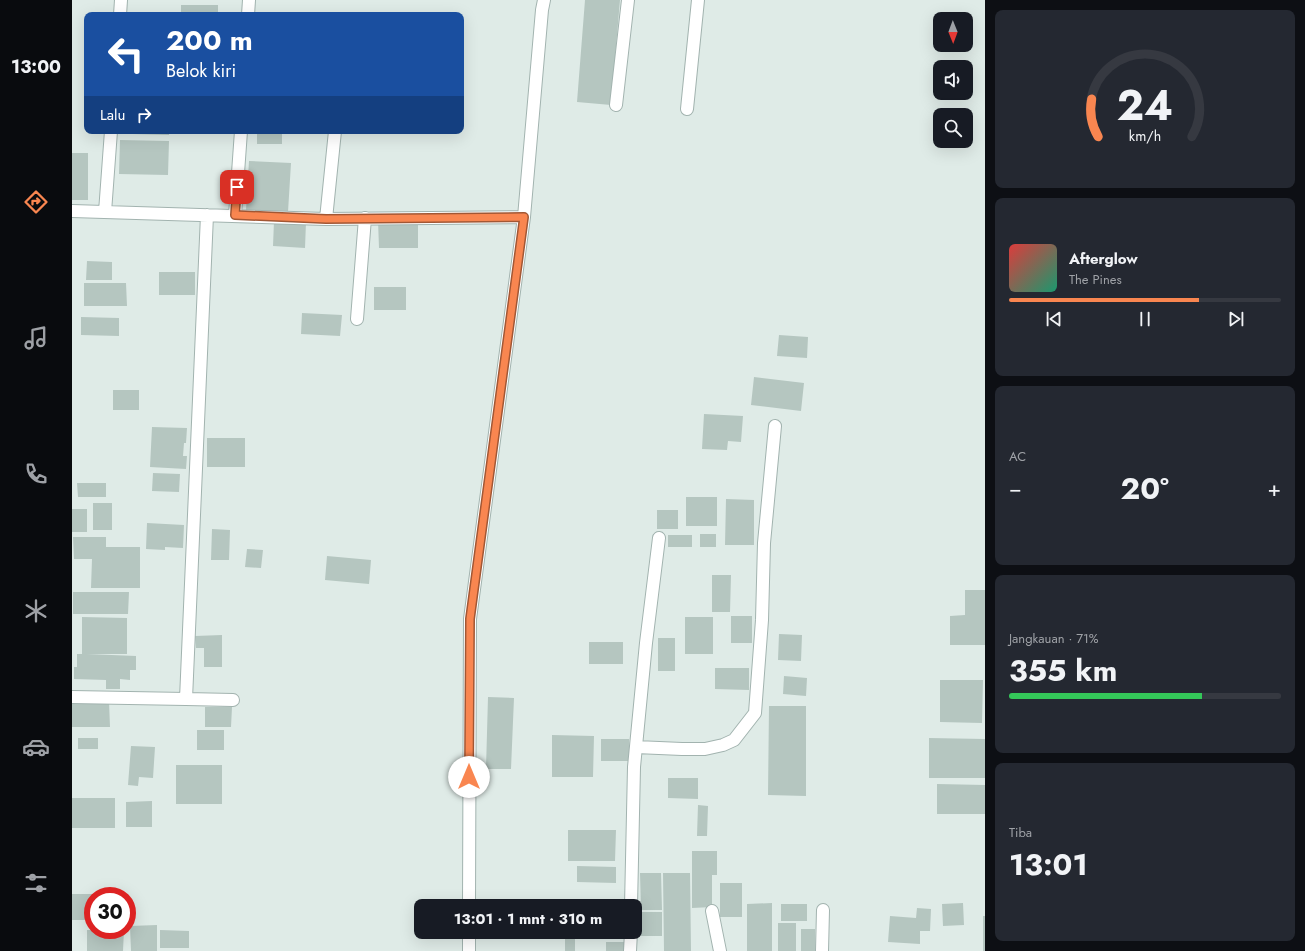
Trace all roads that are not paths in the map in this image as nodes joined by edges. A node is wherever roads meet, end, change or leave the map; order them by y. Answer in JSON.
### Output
{"nodes":[{"id":1,"x":121,"y":0,"type":"edge"},
{"id":2,"x":249,"y":0,"type":"edge"},
{"id":3,"x":544,"y":0,"type":"edge"},
{"id":4,"x":628,"y":0,"type":"edge"},
{"id":5,"x":698,"y":0,"type":"edge"},
{"id":6,"x":120,"y":12,"type":"edge"},
{"id":7,"x":248,"y":12,"type":"edge"},
{"id":8,"x":616,"y":104,"type":"dead end"},
{"id":9,"x":687,"y":109,"type":"dead end"},
{"id":10,"x":111,"y":134,"type":"edge"},
{"id":11,"x":241,"y":134,"type":"edge"},
{"id":12,"x":335,"y":134,"type":"edge"},
{"id":13,"x":72,"y":211,"type":"edge"},
{"id":14,"x":105,"y":212,"type":"junction"},
{"id":15,"x":207,"y":215,"type":"junction"},
{"id":16,"x":235,"y":215,"type":"junction"},
{"id":17,"x":524,"y":217,"type":"junction"},
{"id":18,"x":365,"y":218,"type":"junction"},
{"id":19,"x":326,"y":219,"type":"junction"},
{"id":20,"x":357,"y":319,"type":"dead end"},
{"id":21,"x":775,"y":426,"type":"dead end"},
{"id":22,"x":659,"y":538,"type":"dead end"},
{"id":23,"x":72,"y":697,"type":"edge"},
{"id":24,"x":186,"y":699,"type":"junction"},
{"id":25,"x":233,"y":700,"type":"dead end"},
{"id":26,"x":636,"y":747,"type":"junction"},
{"id":27,"x":469,"y":899,"type":"edge"},
{"id":28,"x":631,"y":899,"type":"edge"},
{"id":29,"x":823,"y":910,"type":"dead end"},
{"id":30,"x":712,"y":911,"type":"dead end"},
{"id":31,"x":469,"y":939,"type":"edge"},
{"id":32,"x":631,"y":939,"type":"edge"},
{"id":33,"x":469,"y":951,"type":"edge"},
{"id":34,"x":630,"y":951,"type":"edge"},
{"id":35,"x":720,"y":951,"type":"edge"},
{"id":36,"x":822,"y":951,"type":"edge"}],
"edges":[{"from":1,"to":6,"type":"street"},
{"from":2,"to":7,"type":"street"},
{"from":3,"to":17,"type":"street"},
{"from":4,"to":8,"type":"street"},
{"from":5,"to":9,"type":"street"},
{"from":10,"to":14,"type":"street"},
{"from":11,"to":16,"type":"street"},
{"from":12,"to":19,"type":"street"},
{"from":13,"to":14,"type":"street"},
{"from":14,"to":15,"type":"street"},
{"from":15,"to":16,"type":"street"},
{"from":15,"to":24,"type":"street"},
{"from":16,"to":19,"type":"street"},
{"from":17,"to":18,"type":"street"},
{"from":17,"to":27,"type":"street"},
{"from":18,"to":19,"type":"street"},
{"from":18,"to":20,"type":"street"},
{"from":21,"to":26,"type":"street"},
{"from":22,"to":26,"type":"street"},
{"from":23,"to":24,"type":"street"},
{"from":24,"to":25,"type":"street"},
{"from":26,"to":28,"type":"street"},
{"from":29,"to":36,"type":"street"},
{"from":30,"to":35,"type":"street"},
{"from":31,"to":33,"type":"street"},
{"from":32,"to":34,"type":"street"}]}
